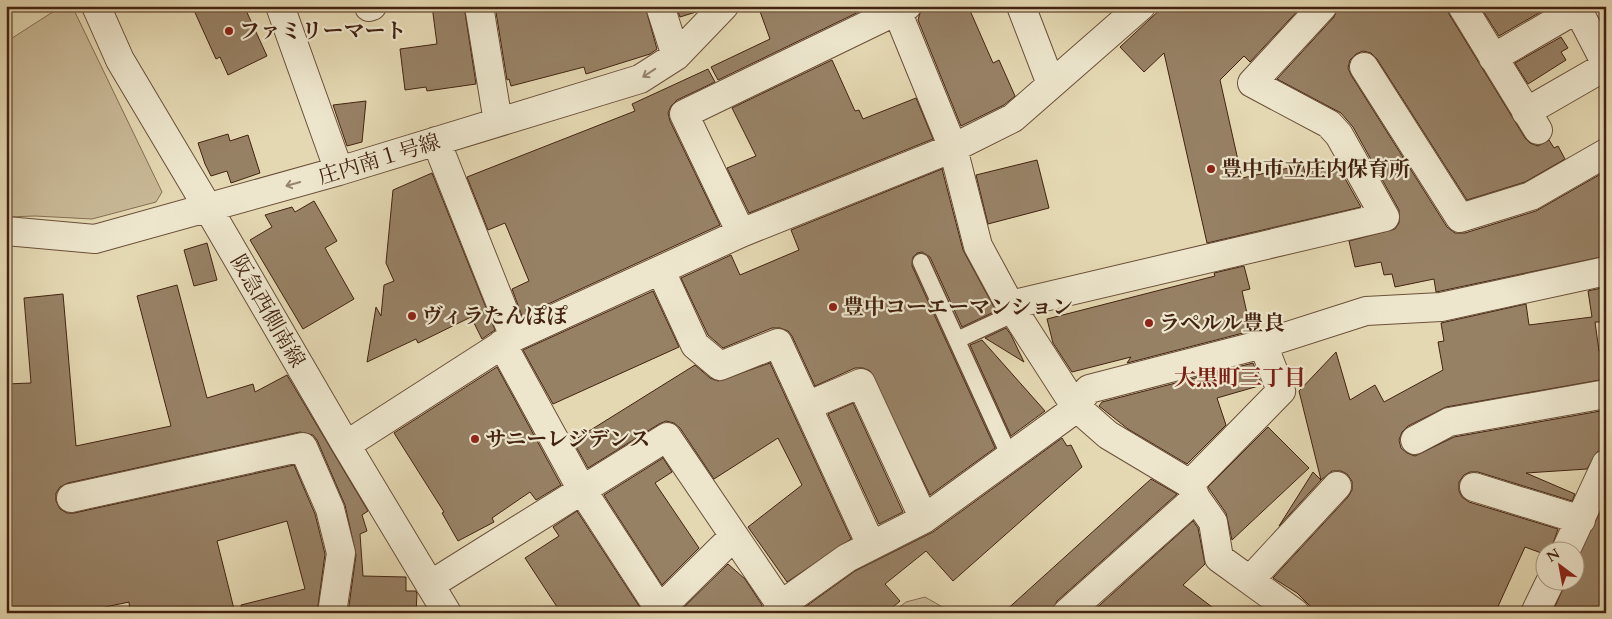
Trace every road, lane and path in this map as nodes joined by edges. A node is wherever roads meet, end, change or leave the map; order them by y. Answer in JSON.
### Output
{"nodes":[{"id":1,"x":96,"y":6,"type":"edge"},
{"id":2,"x":280,"y":6,"type":"edge"},
{"id":3,"x":478,"y":6,"type":"edge"},
{"id":4,"x":660,"y":6,"type":"edge"},
{"id":5,"x":724,"y":6,"type":"edge"},
{"id":6,"x":1021,"y":6,"type":"edge"},
{"id":7,"x":1141,"y":6,"type":"edge"},
{"id":8,"x":1323,"y":6,"type":"edge"},
{"id":9,"x":1462,"y":6,"type":"edge"},
{"id":10,"x":900,"y":8,"type":"edge"},
{"id":11,"x":1576,"y":8,"type":"edge"},
{"id":12,"x":676,"y":56,"type":"junction"},
{"id":13,"x":1493,"y":58,"type":"junction"},
{"id":14,"x":1606,"y":65,"type":"edge"},
{"id":15,"x":1364,"y":67,"type":"dead end"},
{"id":16,"x":1051,"y":84,"type":"junction"},
{"id":17,"x":498,"y":122,"type":"junction"},
{"id":18,"x":436,"y":142,"type":"junction"},
{"id":19,"x":953,"y":148,"type":"junction"},
{"id":20,"x":1606,"y":153,"type":"edge"},
{"id":21,"x":339,"y":171,"type":"junction"},
{"id":22,"x":208,"y":208,"type":"junction"},
{"id":23,"x":6,"y":231,"type":"edge"},
{"id":24,"x":741,"y":233,"type":"junction"},
{"id":25,"x":921,"y":262,"type":"dead end"},
{"id":26,"x":661,"y":271,"type":"junction"},
{"id":27,"x":1606,"y":271,"type":"edge"},
{"id":28,"x":1013,"y":309,"type":"junction"},
{"id":29,"x":508,"y":340,"type":"junction"},
{"id":30,"x":956,"y":340,"type":"junction"},
{"id":31,"x":1263,"y":344,"type":"junction"},
{"id":32,"x":1606,"y":394,"type":"edge"},
{"id":33,"x":807,"y":406,"type":"junction"},
{"id":34,"x":1075,"y":406,"type":"junction"},
{"id":35,"x":1415,"y":440,"type":"dead end"},
{"id":36,"x":346,"y":445,"type":"junction"},
{"id":37,"x":1010,"y":456,"type":"junction"},
{"id":38,"x":1606,"y":464,"type":"edge"},
{"id":39,"x":1337,"y":486,"type":"dead end"},
{"id":40,"x":1474,"y":487,"type":"dead end"},
{"id":41,"x":582,"y":490,"type":"junction"},
{"id":42,"x":1193,"y":491,"type":"junction"},
{"id":43,"x":71,"y":498,"type":"dead end"},
{"id":44,"x":924,"y":519,"type":"junction"},
{"id":45,"x":1581,"y":520,"type":"junction"},
{"id":46,"x":734,"y":536,"type":"junction"},
{"id":47,"x":1570,"y":542,"type":"edge"},
{"id":48,"x":871,"y":545,"type":"junction"},
{"id":49,"x":1250,"y":580,"type":"junction"},
{"id":50,"x":430,"y":585,"type":"junction"},
{"id":51,"x":1545,"y":592,"type":"edge"},
{"id":52,"x":778,"y":609,"type":"edge"},
{"id":53,"x":658,"y":611,"type":"edge"},
{"id":54,"x":332,"y":613,"type":"edge"},
{"id":55,"x":447,"y":613,"type":"edge"},
{"id":56,"x":1067,"y":613,"type":"edge"},
{"id":57,"x":1295,"y":613,"type":"edge"},
{"id":58,"x":1535,"y":613,"type":"edge"}],
"edges":[{"from":1,"to":22,"type":"street","name":"阪急西側南線"},
{"from":2,"to":21,"type":"street"},
{"from":3,"to":17,"type":"street"},
{"from":4,"to":12,"type":"street"},
{"from":5,"to":12,"type":"street","name":"庄内南１号線"},
{"from":6,"to":16,"type":"street"},
{"from":7,"to":16,"type":"street"},
{"from":8,"to":28,"type":"street"},
{"from":9,"to":13,"type":"street"},
{"from":10,"to":19,"type":"street"},
{"from":10,"to":24,"type":"street"},
{"from":11,"to":13,"type":"street"},
{"from":11,"to":14,"type":"street"},
{"from":12,"to":17,"type":"street","name":"庄内南１号線","one_way":true},
{"from":13,"to":14,"type":"street"},
{"from":15,"to":20,"type":"street"},
{"from":16,"to":19,"type":"street"},
{"from":17,"to":18,"type":"street","name":"庄内南１号線"},
{"from":18,"to":21,"type":"street","name":"庄内南１号線"},
{"from":18,"to":29,"type":"street"},
{"from":19,"to":24,"type":"street"},
{"from":19,"to":28,"type":"street"},
{"from":21,"to":22,"type":"street","name":"庄内南１号線","one_way":true},
{"from":22,"to":23,"type":"street","name":"庄内南１号線"},
{"from":22,"to":36,"type":"street","name":"阪急西側南線"},
{"from":24,"to":26,"type":"street"},
{"from":25,"to":30,"type":"lane"},
{"from":26,"to":29,"type":"street"},
{"from":26,"to":33,"type":"street"},
{"from":27,"to":31,"type":"street"},
{"from":28,"to":30,"type":"lane"},
{"from":28,"to":34,"type":"street"},
{"from":29,"to":36,"type":"street"},
{"from":29,"to":41,"type":"street"},
{"from":30,"to":37,"type":"lane"},
{"from":31,"to":34,"type":"street"},
{"from":31,"to":42,"type":"street"},
{"from":32,"to":35,"type":"street"},
{"from":33,"to":44,"type":"street"},
{"from":33,"to":48,"type":"street"},
{"from":34,"to":37,"type":"street"},
{"from":34,"to":42,"type":"street"},
{"from":36,"to":50,"type":"street","name":"阪急西側南線"},
{"from":37,"to":44,"type":"street"},
{"from":38,"to":45,"type":"street"},
{"from":39,"to":49,"type":"street"},
{"from":40,"to":45,"type":"street"},
{"from":41,"to":46,"type":"street"},
{"from":41,"to":50,"type":"street"},
{"from":41,"to":53,"type":"street"},
{"from":42,"to":49,"type":"street"},
{"from":42,"to":56,"type":"street"},
{"from":43,"to":54,"type":"street"},
{"from":44,"to":48,"type":"street"},
{"from":45,"to":47,"type":"street"},
{"from":46,"to":52,"type":"street"},
{"from":46,"to":53,"type":"street"},
{"from":48,"to":52,"type":"street"},
{"from":49,"to":57,"type":"street"},
{"from":50,"to":55,"type":"street","name":"阪急西側南線"},
{"from":51,"to":58,"type":"street"}]}
